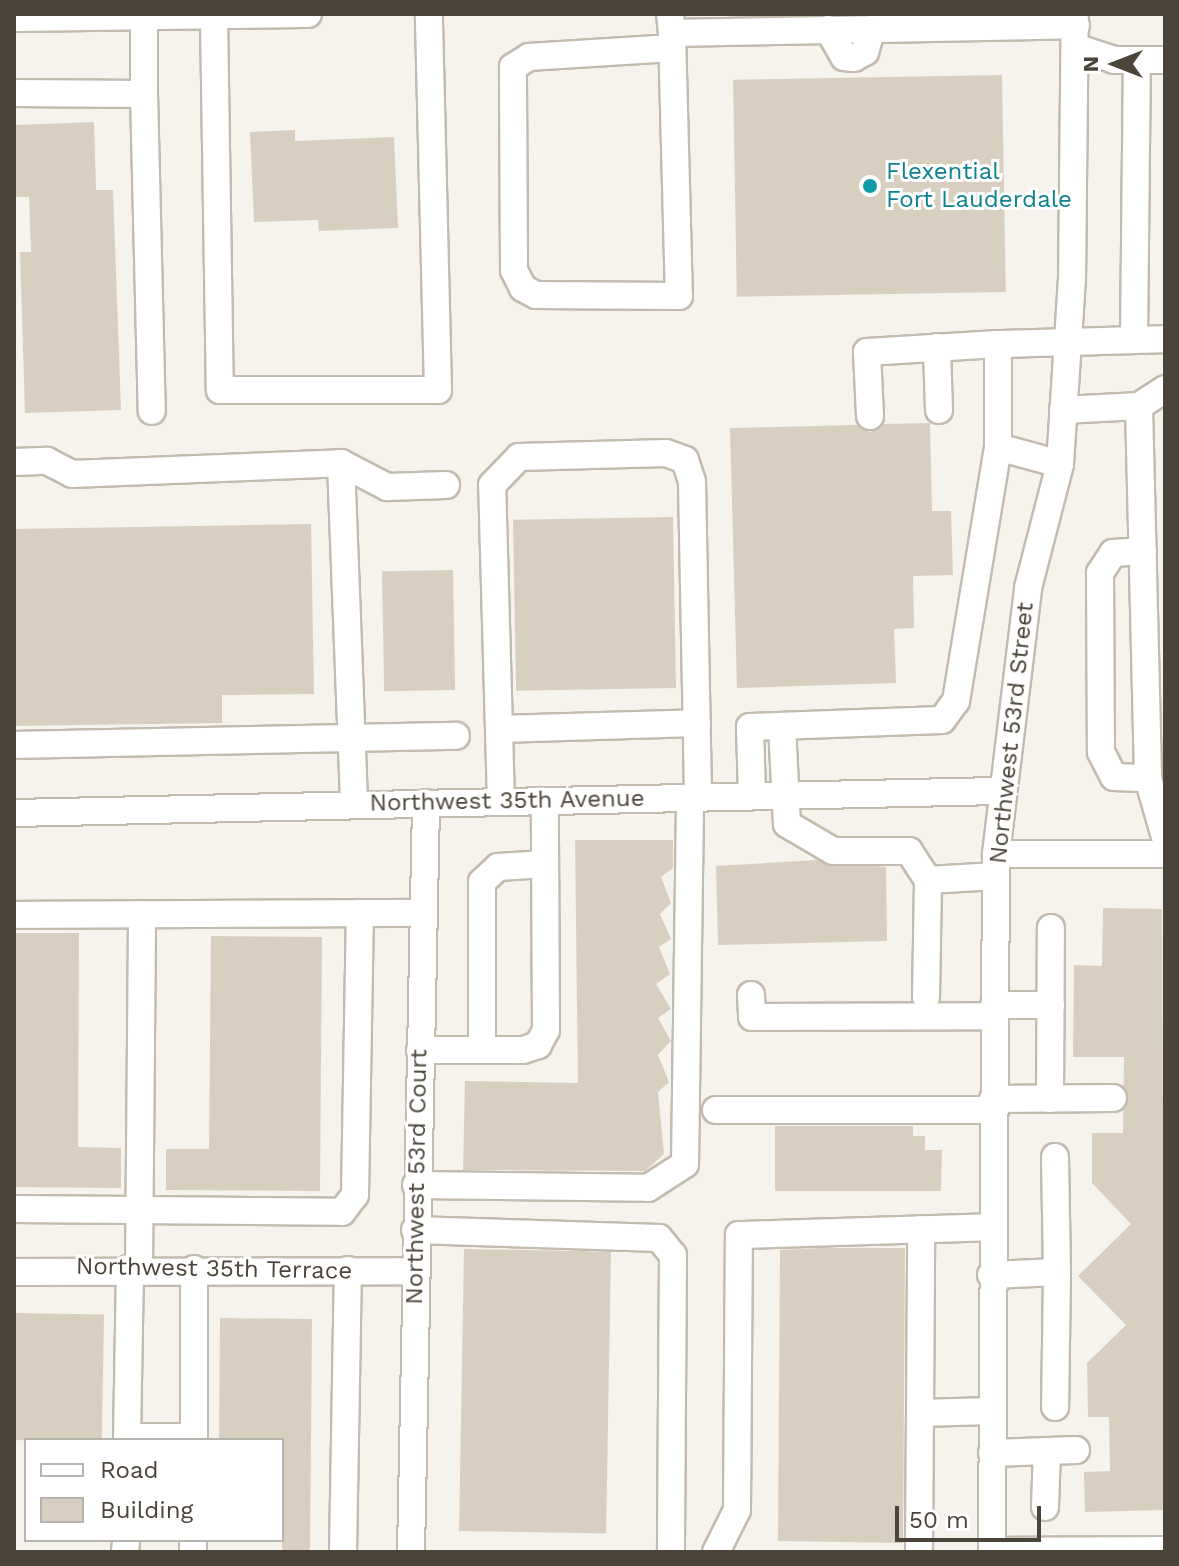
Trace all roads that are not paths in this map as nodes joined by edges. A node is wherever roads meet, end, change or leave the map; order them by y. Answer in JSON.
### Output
{"nodes":[{"id":1,"x":308,"y":14,"type":"edge"},
{"id":2,"x":429,"y":14,"type":"edge"},
{"id":3,"x":52,"y":16,"type":"edge"},
{"id":4,"x":88,"y":16,"type":"edge"},
{"id":5,"x":14,"y":18,"type":"edge"},
{"id":6,"x":144,"y":19,"type":"junction"},
{"id":7,"x":214,"y":19,"type":"junction"},
{"id":8,"x":1006,"y":20,"type":"edge"},
{"id":9,"x":761,"y":22,"type":"edge"},
{"id":10,"x":1077,"y":29,"type":"edge"},
{"id":11,"x":671,"y":31,"type":"edge"},
{"id":12,"x":1126,"y":60,"type":"junction"},
{"id":13,"x":1165,"y":60,"type":"edge"},
{"id":14,"x":1077,"y":84,"type":"junction"},
{"id":15,"x":14,"y":93,"type":"edge"},
{"id":16,"x":144,"y":94,"type":"junction"},
{"id":17,"x":1068,"y":339,"type":"junction"},
{"id":18,"x":1134,"y":339,"type":"junction"},
{"id":19,"x":1165,"y":339,"type":"edge"},
{"id":20,"x":998,"y":344,"type":"junction"},
{"id":21,"x":937,"y":347,"type":"junction"},
{"id":22,"x":1165,"y":389,"type":"edge"},
{"id":23,"x":1139,"y":406,"type":"junction"},
{"id":24,"x":939,"y":410,"type":"dead end"},
{"id":25,"x":1063,"y":410,"type":"junction"},
{"id":26,"x":152,"y":411,"type":"dead end"},
{"id":27,"x":870,"y":416,"type":"dead end"},
{"id":28,"x":998,"y":447,"type":"junction"},
{"id":29,"x":14,"y":462,"type":"edge"},
{"id":30,"x":341,"y":463,"type":"junction"},
{"id":31,"x":1060,"y":464,"type":"junction"},
{"id":32,"x":446,"y":485,"type":"dead end"},
{"id":33,"x":1143,"y":551,"type":"junction"},
{"id":34,"x":697,"y":723,"type":"junction"},
{"id":35,"x":782,"y":726,"type":"junction"},
{"id":36,"x":499,"y":729,"type":"junction"},
{"id":37,"x":456,"y":736,"type":"dead end"},
{"id":38,"x":351,"y":738,"type":"junction"},
{"id":39,"x":14,"y":745,"type":"edge"},
{"id":40,"x":1148,"y":778,"type":"junction"},
{"id":41,"x":1000,"y":791,"type":"junction"},
{"id":42,"x":785,"y":795,"type":"junction"},
{"id":43,"x":752,"y":796,"type":"junction"},
{"id":44,"x":694,"y":797,"type":"junction"},
{"id":45,"x":545,"y":801,"type":"junction"},
{"id":46,"x":501,"y":802,"type":"junction"},
{"id":47,"x":426,"y":803,"type":"junction"},
{"id":48,"x":354,"y":805,"type":"junction"},
{"id":49,"x":14,"y":813,"type":"edge"},
{"id":50,"x":1165,"y":837,"type":"edge"},
{"id":51,"x":1165,"y":854,"type":"edge"},
{"id":52,"x":545,"y":864,"type":"junction"},
{"id":53,"x":996,"y":865,"type":"junction"},
{"id":54,"x":928,"y":880,"type":"junction"},
{"id":55,"x":360,"y":913,"type":"junction"},
{"id":56,"x":423,"y":913,"type":"junction"},
{"id":57,"x":142,"y":914,"type":"junction"},
{"id":58,"x":14,"y":915,"type":"edge"},
{"id":59,"x":1051,"y":928,"type":"dead end"},
{"id":60,"x":751,"y":995,"type":"dead end"},
{"id":61,"x":926,"y":997,"type":"dead end"},
{"id":62,"x":1051,"y":1005,"type":"junction"},
{"id":63,"x":994,"y":1011,"type":"junction"},
{"id":64,"x":420,"y":1050,"type":"junction"},
{"id":65,"x":482,"y":1050,"type":"junction"},
{"id":66,"x":1113,"y":1098,"type":"dead end"},
{"id":67,"x":1050,"y":1099,"type":"junction"},
{"id":68,"x":993,"y":1104,"type":"junction"},
{"id":69,"x":716,"y":1110,"type":"dead end"},
{"id":70,"x":1055,"y":1157,"type":"dead end"},
{"id":71,"x":416,"y":1185,"type":"junction"},
{"id":72,"x":14,"y":1209,"type":"edge"},
{"id":73,"x":139,"y":1210,"type":"junction"},
{"id":74,"x":992,"y":1227,"type":"junction"},
{"id":75,"x":921,"y":1229,"type":"junction"},
{"id":76,"x":415,"y":1230,"type":"junction"},
{"id":77,"x":135,"y":1268,"type":"junction"},
{"id":78,"x":194,"y":1269,"type":"junction"},
{"id":79,"x":348,"y":1270,"type":"junction"},
{"id":80,"x":414,"y":1271,"type":"junction"},
{"id":81,"x":14,"y":1272,"type":"edge"},
{"id":82,"x":1057,"y":1272,"type":"junction"},
{"id":83,"x":991,"y":1275,"type":"junction"},
{"id":84,"x":1055,"y":1407,"type":"dead end"},
{"id":85,"x":991,"y":1411,"type":"junction"},
{"id":86,"x":920,"y":1413,"type":"junction"},
{"id":87,"x":127,"y":1438,"type":"edge"},
{"id":88,"x":194,"y":1438,"type":"edge"},
{"id":89,"x":1076,"y":1450,"type":"dead end"},
{"id":90,"x":1047,"y":1451,"type":"junction"},
{"id":91,"x":992,"y":1453,"type":"junction"},
{"id":92,"x":1045,"y":1507,"type":"dead end"},
{"id":93,"x":1165,"y":1550,"type":"edge"},
{"id":94,"x":343,"y":1552,"type":"edge"},
{"id":95,"x":411,"y":1552,"type":"edge"},
{"id":96,"x":671,"y":1552,"type":"edge"},
{"id":97,"x":716,"y":1552,"type":"edge"},
{"id":98,"x":919,"y":1552,"type":"edge"},
{"id":99,"x":992,"y":1552,"type":"edge"}],
"edges":[{"from":1,"to":7,"type":"street"},
{"from":2,"to":7,"type":"street"},
{"from":3,"to":4,"type":"street"},
{"from":3,"to":5,"type":"street"},
{"from":4,"to":6,"type":"street"},
{"from":6,"to":7,"type":"street"},
{"from":6,"to":16,"type":"street"},
{"from":8,"to":9,"type":"street"},
{"from":8,"to":10,"type":"street"},
{"from":9,"to":11,"type":"street"},
{"from":10,"to":12,"type":"street"},
{"from":10,"to":14,"type":"street","name":"Northwest 53rd Street"},
{"from":11,"to":11,"type":"street"},
{"from":12,"to":13,"type":"street"},
{"from":12,"to":14,"type":"street"},
{"from":12,"to":18,"type":"street"},
{"from":14,"to":17,"type":"street","name":"Northwest 53rd Street"},
{"from":15,"to":16,"type":"street"},
{"from":16,"to":26,"type":"street"},
{"from":17,"to":18,"type":"street"},
{"from":17,"to":20,"type":"street"},
{"from":17,"to":25,"type":"street","name":"Northwest 53rd Street"},
{"from":18,"to":19,"type":"street"},
{"from":20,"to":21,"type":"street"},
{"from":20,"to":28,"type":"street"},
{"from":21,"to":24,"type":"street"},
{"from":21,"to":27,"type":"street"},
{"from":22,"to":23,"type":"street"},
{"from":23,"to":25,"type":"street"},
{"from":23,"to":33,"type":"street"},
{"from":25,"to":31,"type":"street","name":"Northwest 53rd Street"},
{"from":28,"to":31,"type":"street"},
{"from":28,"to":35,"type":"street"},
{"from":29,"to":30,"type":"street"},
{"from":30,"to":32,"type":"street"},
{"from":30,"to":38,"type":"street"},
{"from":31,"to":41,"type":"street","name":"Northwest 53rd Street"},
{"from":33,"to":40,"type":"street"},
{"from":33,"to":40,"type":"street"},
{"from":34,"to":36,"type":"street"},
{"from":34,"to":36,"type":"street"},
{"from":34,"to":44,"type":"street"},
{"from":35,"to":42,"type":"street"},
{"from":35,"to":43,"type":"street"},
{"from":36,"to":46,"type":"street"},
{"from":37,"to":38,"type":"street"},
{"from":38,"to":39,"type":"street"},
{"from":38,"to":48,"type":"street"},
{"from":40,"to":50,"type":"street"},
{"from":41,"to":42,"type":"street","name":"Northwest 35th Avenue"},
{"from":41,"to":53,"type":"street","name":"Northwest 53rd Street"},
{"from":42,"to":43,"type":"street","name":"Northwest 35th Avenue"},
{"from":42,"to":54,"type":"street"},
{"from":43,"to":44,"type":"street","name":"Northwest 35th Avenue"},
{"from":44,"to":45,"type":"street","name":"Northwest 35th Avenue"},
{"from":44,"to":71,"type":"street"},
{"from":45,"to":46,"type":"street","name":"Northwest 35th Avenue"},
{"from":45,"to":52,"type":"street"},
{"from":46,"to":47,"type":"street","name":"Northwest 35th Avenue"},
{"from":47,"to":48,"type":"street","name":"Northwest 35th Avenue"},
{"from":47,"to":56,"type":"street","name":"Northwest 53rd Court"},
{"from":48,"to":49,"type":"street","name":"Northwest 35th Avenue"},
{"from":51,"to":53,"type":"street"},
{"from":52,"to":65,"type":"street"},
{"from":52,"to":65,"type":"street"},
{"from":53,"to":54,"type":"street"},
{"from":53,"to":63,"type":"street","name":"Northwest 53rd Street"},
{"from":54,"to":61,"type":"street"},
{"from":55,"to":56,"type":"street"},
{"from":55,"to":57,"type":"street"},
{"from":55,"to":73,"type":"street"},
{"from":56,"to":64,"type":"street","name":"Northwest 53rd Court"},
{"from":57,"to":58,"type":"street"},
{"from":57,"to":73,"type":"street"},
{"from":59,"to":62,"type":"street"},
{"from":60,"to":63,"type":"street"},
{"from":62,"to":63,"type":"street"},
{"from":62,"to":67,"type":"street"},
{"from":63,"to":68,"type":"street","name":"Northwest 53rd Street"},
{"from":64,"to":65,"type":"street"},
{"from":64,"to":71,"type":"street","name":"Northwest 53rd Court"},
{"from":66,"to":67,"type":"street"},
{"from":67,"to":68,"type":"street"},
{"from":68,"to":69,"type":"street"},
{"from":68,"to":74,"type":"street","name":"Northwest 53rd Street"},
{"from":70,"to":82,"type":"street"},
{"from":71,"to":76,"type":"street","name":"Northwest 53rd Court"},
{"from":72,"to":73,"type":"street"},
{"from":73,"to":77,"type":"street"},
{"from":74,"to":75,"type":"street"},
{"from":74,"to":83,"type":"street","name":"Northwest 53rd Street"},
{"from":75,"to":86,"type":"street"},
{"from":75,"to":97,"type":"street"},
{"from":76,"to":80,"type":"street","name":"Northwest 53rd Court"},
{"from":76,"to":96,"type":"street"},
{"from":77,"to":78,"type":"street","name":"Northwest 35th Terrace"},
{"from":77,"to":81,"type":"street","name":"Northwest 35th Terrace"},
{"from":77,"to":87,"type":"street"},
{"from":78,"to":79,"type":"street","name":"Northwest 35th Terrace"},
{"from":78,"to":88,"type":"street"},
{"from":79,"to":80,"type":"street","name":"Northwest 35th Terrace"},
{"from":79,"to":94,"type":"street"},
{"from":80,"to":95,"type":"street","name":"Northwest 53rd Court"},
{"from":82,"to":83,"type":"street"},
{"from":82,"to":84,"type":"street"},
{"from":83,"to":85,"type":"street","name":"Northwest 53rd Street"},
{"from":85,"to":86,"type":"street"},
{"from":85,"to":91,"type":"street","name":"Northwest 53rd Street"},
{"from":86,"to":98,"type":"street"},
{"from":89,"to":90,"type":"street"},
{"from":90,"to":91,"type":"street"},
{"from":90,"to":92,"type":"street"},
{"from":91,"to":99,"type":"street","name":"Northwest 53rd Street"},
{"from":93,"to":99,"type":"street"}]}
